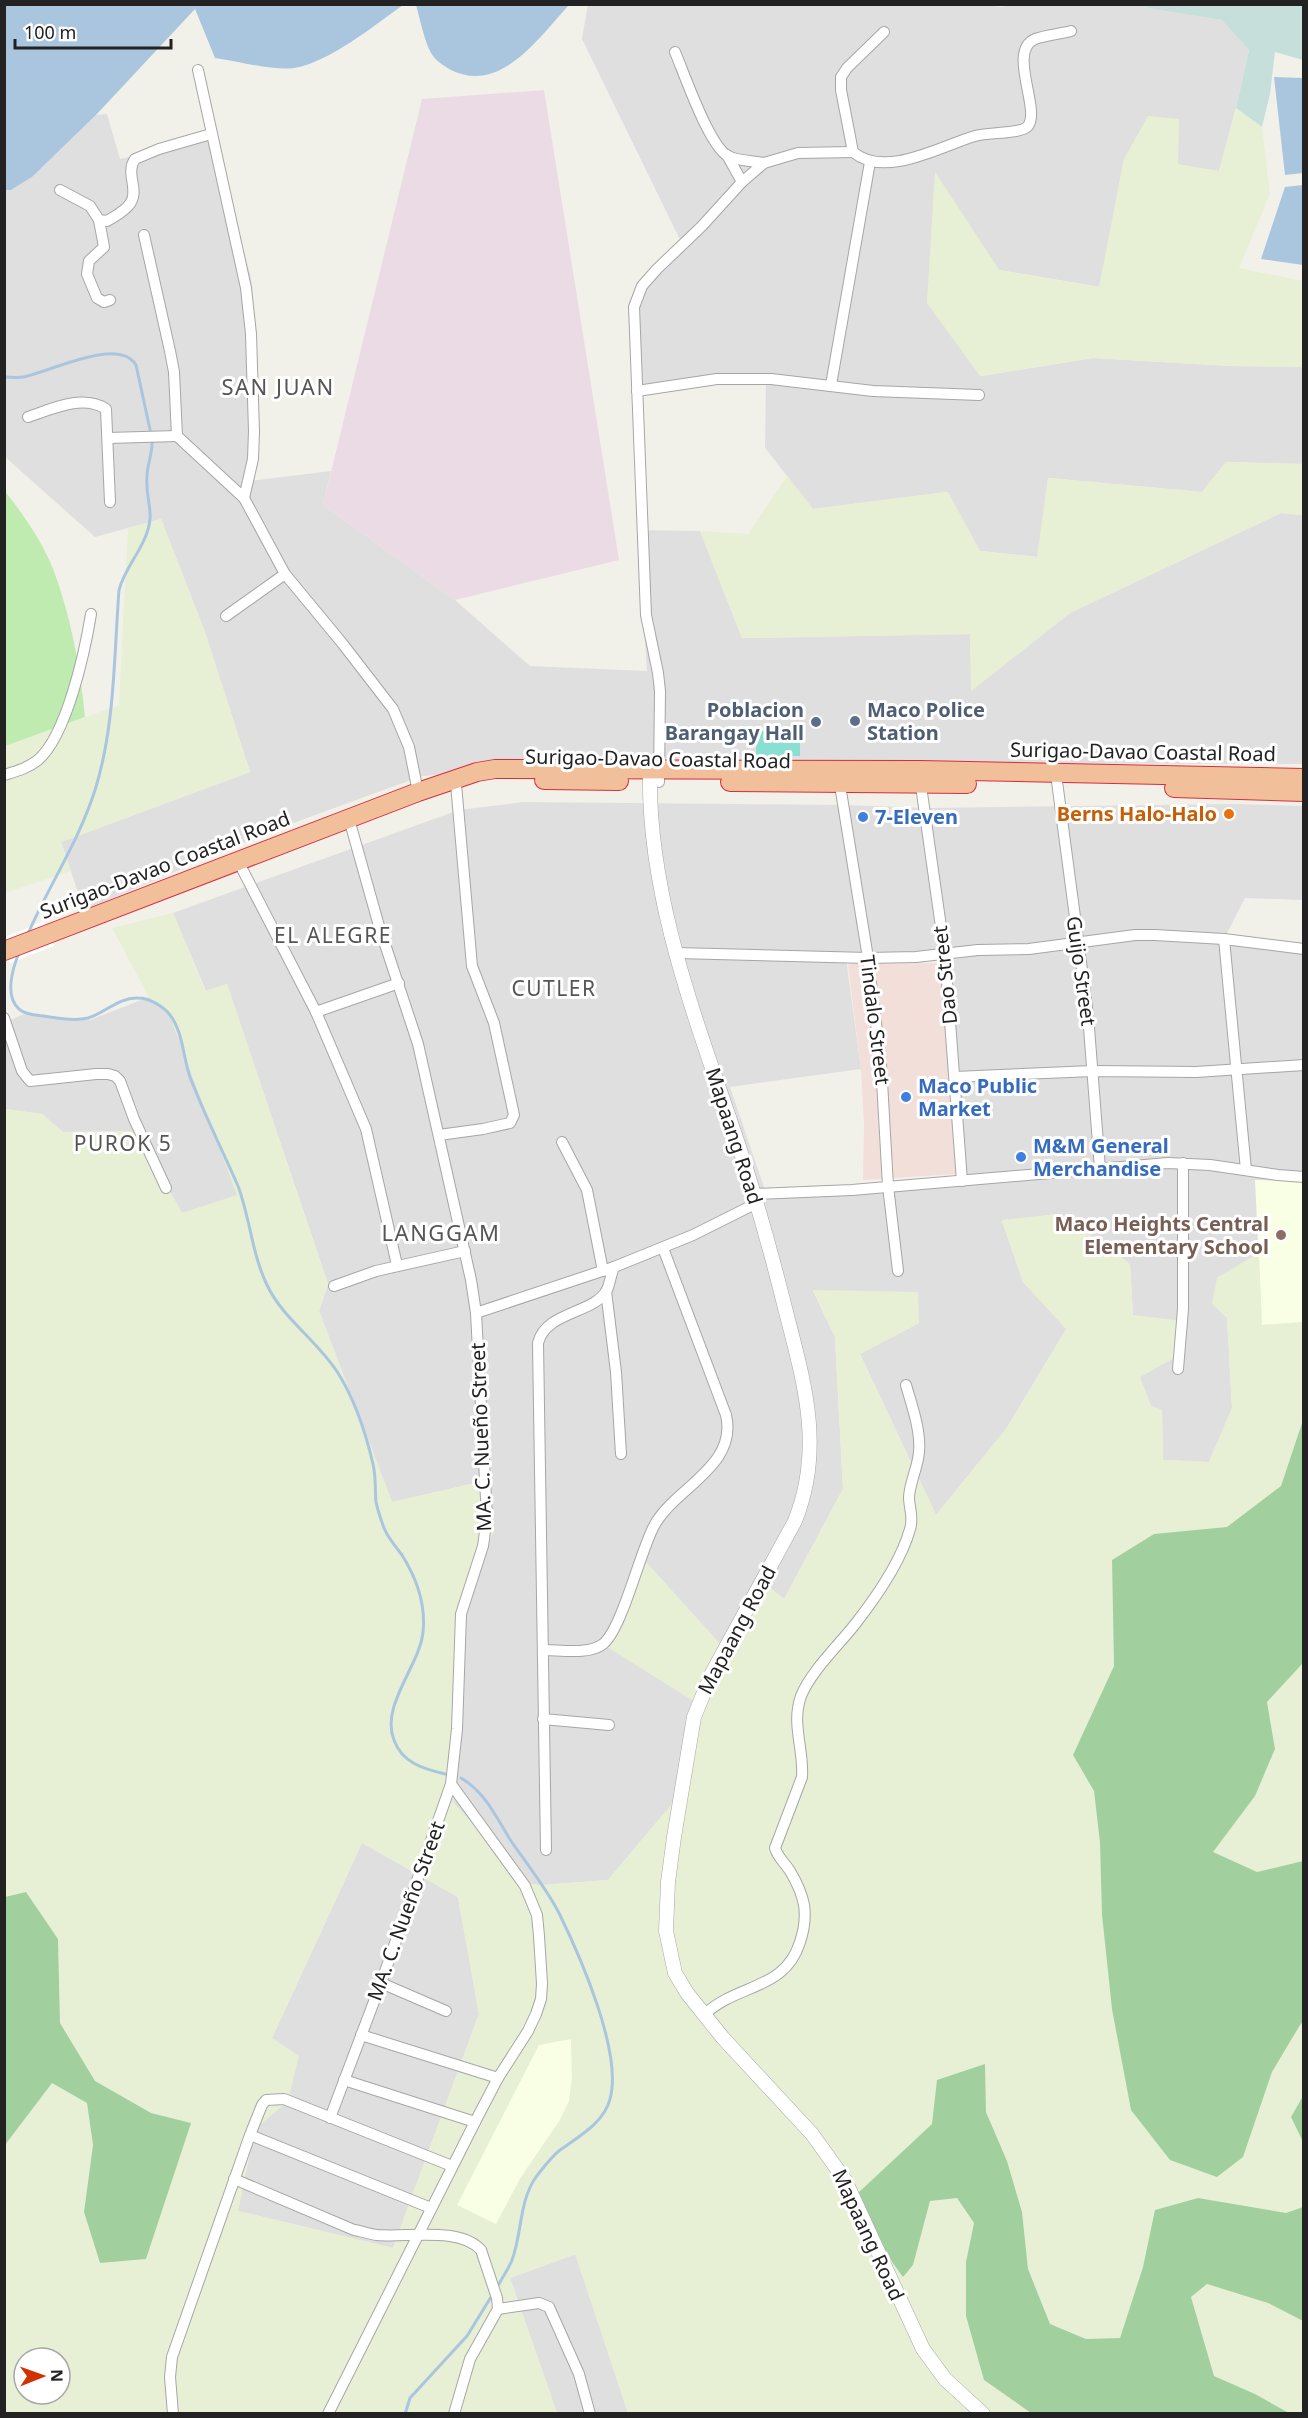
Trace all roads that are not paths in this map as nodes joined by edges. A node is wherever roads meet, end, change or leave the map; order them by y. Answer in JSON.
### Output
{"nodes":[{"id":1,"x":1071,"y":31,"type":"dead end"},
{"id":2,"x":884,"y":32,"type":"dead end"},
{"id":3,"x":675,"y":52,"type":"dead end"},
{"id":4,"x":198,"y":70,"type":"dead end"},
{"id":5,"x":211,"y":134,"type":"junction"},
{"id":6,"x":854,"y":152,"type":"junction"},
{"id":7,"x":727,"y":155,"type":"junction"},
{"id":8,"x":870,"y":162,"type":"junction"},
{"id":9,"x":764,"y":164,"type":"junction"},
{"id":10,"x":742,"y":182,"type":"junction"},
{"id":11,"x":60,"y":190,"type":"dead end"},
{"id":12,"x":99,"y":220,"type":"junction"},
{"id":13,"x":144,"y":235,"type":"dead end"},
{"id":14,"x":110,"y":300,"type":"dead end"},
{"id":15,"x":831,"y":385,"type":"junction"},
{"id":16,"x":637,"y":391,"type":"junction"},
{"id":17,"x":979,"y":395,"type":"dead end"},
{"id":18,"x":28,"y":417,"type":"dead end"},
{"id":19,"x":177,"y":436,"type":"junction"},
{"id":20,"x":108,"y":438,"type":"junction"},
{"id":21,"x":244,"y":498,"type":"junction"},
{"id":22,"x":110,"y":502,"type":"dead end"},
{"id":23,"x":285,"y":574,"type":"junction"},
{"id":24,"x":91,"y":614,"type":"dead end"},
{"id":25,"x":226,"y":616,"type":"dead end"},
{"id":26,"x":4,"y":775,"type":"edge"},
{"id":27,"x":655,"y":776,"type":"junction"},
{"id":28,"x":839,"y":776,"type":"junction"},
{"id":29,"x":920,"y":777,"type":"junction"},
{"id":30,"x":1304,"y":778,"type":"edge"},
{"id":31,"x":1057,"y":779,"type":"junction"},
{"id":32,"x":450,"y":784,"type":"junction"},
{"id":33,"x":418,"y":792,"type":"junction"},
{"id":34,"x":1304,"y":792,"type":"edge"},
{"id":35,"x":349,"y":819,"type":"junction"},
{"id":36,"x":238,"y":861,"type":"junction"},
{"id":37,"x":1224,"y":939,"type":"junction"},
{"id":38,"x":1077,"y":943,"type":"junction"},
{"id":39,"x":1304,"y":949,"type":"edge"},
{"id":40,"x":5,"y":951,"type":"edge"},
{"id":41,"x":677,"y":953,"type":"junction"},
{"id":42,"x":945,"y":955,"type":"junction"},
{"id":43,"x":868,"y":958,"type":"junction"},
{"id":44,"x":399,"y":983,"type":"junction"},
{"id":45,"x":315,"y":1012,"type":"junction"},
{"id":46,"x":4,"y":1018,"type":"edge"},
{"id":47,"x":1304,"y":1065,"type":"edge"},
{"id":48,"x":1236,"y":1068,"type":"junction"},
{"id":49,"x":1093,"y":1071,"type":"junction"},
{"id":50,"x":955,"y":1077,"type":"junction"},
{"id":51,"x":439,"y":1135,"type":"junction"},
{"id":52,"x":562,"y":1142,"type":"dead end"},
{"id":53,"x":1183,"y":1163,"type":"junction"},
{"id":54,"x":1100,"y":1169,"type":"junction"},
{"id":55,"x":1246,"y":1170,"type":"junction"},
{"id":56,"x":1304,"y":1177,"type":"edge"},
{"id":57,"x":962,"y":1181,"type":"junction"},
{"id":58,"x":888,"y":1186,"type":"junction"},
{"id":59,"x":166,"y":1188,"type":"dead end"},
{"id":60,"x":756,"y":1199,"type":"junction"},
{"id":61,"x":663,"y":1248,"type":"junction"},
{"id":62,"x":465,"y":1251,"type":"junction"},
{"id":63,"x":398,"y":1265,"type":"junction"},
{"id":64,"x":609,"y":1269,"type":"junction"},
{"id":65,"x":898,"y":1271,"type":"dead end"},
{"id":66,"x":334,"y":1286,"type":"dead end"},
{"id":67,"x":606,"y":1291,"type":"junction"},
{"id":68,"x":476,"y":1312,"type":"junction"},
{"id":69,"x":1178,"y":1369,"type":"dead end"},
{"id":70,"x":906,"y":1385,"type":"dead end"},
{"id":71,"x":621,"y":1454,"type":"dead end"},
{"id":72,"x":544,"y":1650,"type":"junction"},
{"id":73,"x":543,"y":1719,"type":"junction"},
{"id":74,"x":609,"y":1725,"type":"dead end"},
{"id":75,"x":451,"y":1784,"type":"junction"},
{"id":76,"x":546,"y":1850,"type":"dead end"},
{"id":77,"x":381,"y":1983,"type":"junction"},
{"id":78,"x":446,"y":2011,"type":"dead end"},
{"id":79,"x":704,"y":2015,"type":"junction"},
{"id":80,"x":361,"y":2035,"type":"junction"},
{"id":81,"x":498,"y":2078,"type":"junction"},
{"id":82,"x":344,"y":2080,"type":"junction"},
{"id":83,"x":330,"y":2118,"type":"junction"},
{"id":84,"x":475,"y":2122,"type":"junction"},
{"id":85,"x":250,"y":2135,"type":"junction"},
{"id":86,"x":452,"y":2166,"type":"junction"},
{"id":87,"x":234,"y":2179,"type":"junction"},
{"id":88,"x":431,"y":2208,"type":"junction"},
{"id":89,"x":417,"y":2234,"type":"junction"},
{"id":90,"x":498,"y":2308,"type":"junction"},
{"id":91,"x":455,"y":2412,"type":"edge"},
{"id":92,"x":173,"y":2414,"type":"edge"},
{"id":93,"x":328,"y":2414,"type":"edge"},
{"id":94,"x":590,"y":2414,"type":"edge"},
{"id":95,"x":983,"y":2414,"type":"edge"}],
"edges":[{"from":1,"to":8,"type":"street"},
{"from":2,"to":6,"type":"street"},
{"from":3,"to":7,"type":"street"},
{"from":4,"to":5,"type":"street"},
{"from":5,"to":12,"type":"street"},
{"from":5,"to":21,"type":"street"},
{"from":6,"to":8,"type":"street"},
{"from":6,"to":9,"type":"street"},
{"from":7,"to":9,"type":"street"},
{"from":7,"to":10,"type":"street"},
{"from":8,"to":15,"type":"street"},
{"from":9,"to":10,"type":"street"},
{"from":10,"to":16,"type":"street"},
{"from":11,"to":12,"type":"street"},
{"from":12,"to":14,"type":"street"},
{"from":13,"to":19,"type":"street"},
{"from":15,"to":16,"type":"street"},
{"from":15,"to":17,"type":"street"},
{"from":16,"to":27,"type":"street"},
{"from":18,"to":20,"type":"street"},
{"from":19,"to":20,"type":"street"},
{"from":19,"to":21,"type":"street"},
{"from":20,"to":22,"type":"street"},
{"from":21,"to":23,"type":"street"},
{"from":23,"to":25,"type":"street"},
{"from":23,"to":33,"type":"street"},
{"from":24,"to":26,"type":"street"},
{"from":27,"to":28,"type":"highway","name":"Surigao-Davao Coastal Road"},
{"from":27,"to":32,"type":"highway","name":"Surigao-Davao Coastal Road"},
{"from":27,"to":41,"type":"street","name":"Mapaang Road"},
{"from":28,"to":29,"type":"highway","name":"Surigao-Davao Coastal Road"},
{"from":28,"to":43,"type":"street","name":"Tindalo Street"},
{"from":29,"to":31,"type":"highway","name":"Surigao-Davao Coastal Road"},
{"from":29,"to":42,"type":"street","name":"Dao Street"},
{"from":30,"to":31,"type":"highway","name":"Surigao-Davao Coastal Road"},
{"from":31,"to":34,"type":"highway","name":"Surigao-Davao Coastal Road"},
{"from":31,"to":38,"type":"street","name":"Guijo Street"},
{"from":32,"to":33,"type":"highway","name":"Surigao-Davao Coastal Road"},
{"from":32,"to":51,"type":"street"},
{"from":33,"to":35,"type":"highway","name":"Surigao-Davao Coastal Road"},
{"from":35,"to":36,"type":"highway","name":"Surigao-Davao Coastal Road"},
{"from":35,"to":44,"type":"street","name":"MA. C. Nueño Street"},
{"from":36,"to":40,"type":"highway","name":"Surigao-Davao Coastal Road"},
{"from":36,"to":45,"type":"street"},
{"from":37,"to":38,"type":"street"},
{"from":37,"to":39,"type":"street"},
{"from":37,"to":48,"type":"street"},
{"from":38,"to":42,"type":"street"},
{"from":38,"to":49,"type":"street","name":"Guijo Street"},
{"from":41,"to":43,"type":"street"},
{"from":41,"to":60,"type":"street","name":"Mapaang Road"},
{"from":42,"to":43,"type":"street"},
{"from":42,"to":50,"type":"street","name":"Dao Street"},
{"from":43,"to":58,"type":"street","name":"Tindalo Street"},
{"from":44,"to":45,"type":"street"},
{"from":44,"to":51,"type":"street","name":"MA. C. Nueño Street"},
{"from":45,"to":63,"type":"street"},
{"from":46,"to":59,"type":"street"},
{"from":47,"to":48,"type":"street"},
{"from":48,"to":49,"type":"street"},
{"from":48,"to":55,"type":"street"},
{"from":49,"to":50,"type":"street"},
{"from":49,"to":54,"type":"street","name":"Guijo Street"},
{"from":50,"to":57,"type":"street","name":"Dao Street"},
{"from":51,"to":62,"type":"street","name":"MA. C. Nueño Street"},
{"from":52,"to":64,"type":"street"},
{"from":53,"to":54,"type":"street"},
{"from":53,"to":55,"type":"street"},
{"from":53,"to":69,"type":"street"},
{"from":54,"to":57,"type":"street"},
{"from":55,"to":56,"type":"street"},
{"from":57,"to":58,"type":"street"},
{"from":58,"to":60,"type":"street"},
{"from":58,"to":65,"type":"street","name":"Tindalo Street"},
{"from":60,"to":61,"type":"street"},
{"from":60,"to":79,"type":"street","name":"Mapaang Road"},
{"from":61,"to":64,"type":"street"},
{"from":61,"to":72,"type":"street"},
{"from":62,"to":63,"type":"street"},
{"from":62,"to":68,"type":"street","name":"MA. C. Nueño Street"},
{"from":63,"to":66,"type":"street"},
{"from":64,"to":67,"type":"street"},
{"from":64,"to":68,"type":"street"},
{"from":67,"to":71,"type":"street"},
{"from":67,"to":72,"type":"street"},
{"from":68,"to":75,"type":"street","name":"MA. C. Nueño Street"},
{"from":70,"to":79,"type":"street"},
{"from":72,"to":73,"type":"street"},
{"from":73,"to":74,"type":"street"},
{"from":73,"to":76,"type":"street"},
{"from":75,"to":77,"type":"street","name":"MA. C. Nueño Street"},
{"from":75,"to":81,"type":"street"},
{"from":77,"to":78,"type":"street"},
{"from":77,"to":80,"type":"street","name":"MA. C. Nueño Street"},
{"from":79,"to":95,"type":"street","name":"Mapaang Road"},
{"from":80,"to":81,"type":"street"},
{"from":80,"to":82,"type":"street","name":"MA. C. Nueño Street"},
{"from":81,"to":84,"type":"street"},
{"from":82,"to":83,"type":"street","name":"MA. C. Nueño Street"},
{"from":82,"to":84,"type":"street"},
{"from":83,"to":85,"type":"street"},
{"from":83,"to":86,"type":"street"},
{"from":84,"to":86,"type":"street"},
{"from":85,"to":87,"type":"street"},
{"from":85,"to":88,"type":"street"},
{"from":86,"to":88,"type":"street"},
{"from":87,"to":89,"type":"street"},
{"from":87,"to":92,"type":"street"},
{"from":88,"to":89,"type":"street"},
{"from":89,"to":90,"type":"street"},
{"from":89,"to":93,"type":"street"},
{"from":90,"to":91,"type":"street"},
{"from":90,"to":94,"type":"street"}]}
